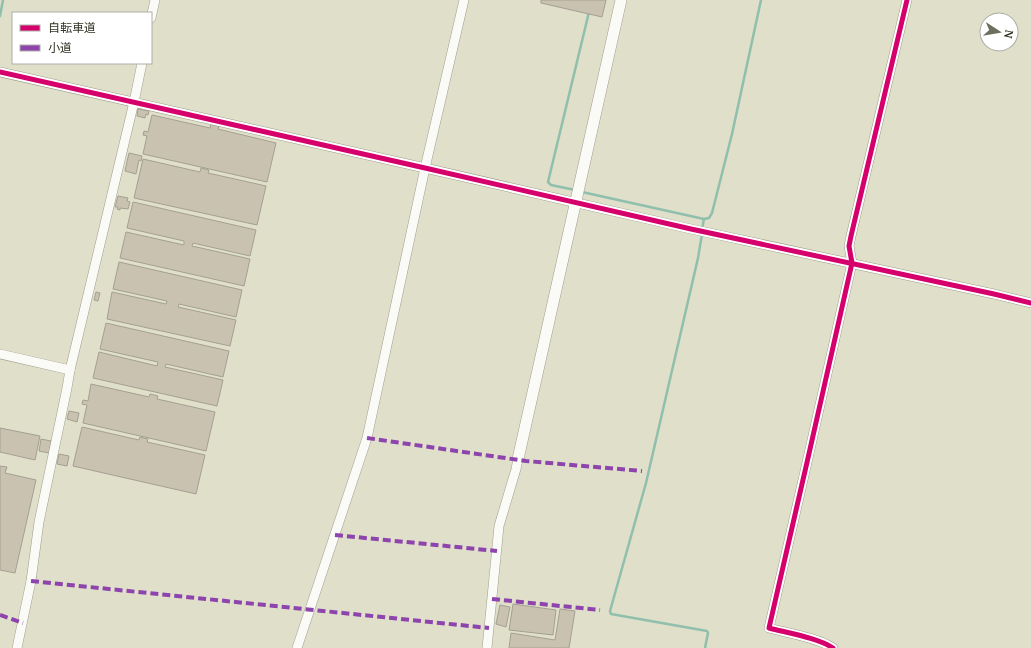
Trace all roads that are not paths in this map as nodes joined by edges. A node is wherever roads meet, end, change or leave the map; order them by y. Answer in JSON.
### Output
{"nodes":[{"id":1,"x":155,"y":0,"type":"edge"},
{"id":2,"x":464,"y":0,"type":"edge"},
{"id":3,"x":621,"y":0,"type":"edge"},
{"id":4,"x":907,"y":0,"type":"edge"},
{"id":5,"x":152,"y":14,"type":"edge"},
{"id":6,"x":142,"y":64,"type":"edge"},
{"id":7,"x":0,"y":72,"type":"edge"},
{"id":8,"x":134,"y":102,"type":"junction"},
{"id":9,"x":425,"y":168,"type":"junction"},
{"id":10,"x":576,"y":202,"type":"junction"},
{"id":11,"x":852,"y":263,"type":"junction"},
{"id":12,"x":1031,"y":303,"type":"edge"},
{"id":13,"x":0,"y":354,"type":"edge"},
{"id":14,"x":70,"y":370,"type":"junction"},
{"id":15,"x":518,"y":459,"type":"joint"},
{"id":16,"x":18,"y":648,"type":"edge"},
{"id":17,"x":297,"y":648,"type":"edge"},
{"id":18,"x":487,"y":648,"type":"edge"},
{"id":19,"x":833,"y":648,"type":"edge"}],
"edges":[{"from":1,"to":5,"type":"street"},
{"from":2,"to":9,"type":"street"},
{"from":3,"to":10,"type":"street"},
{"from":4,"to":11,"type":"street"},
{"from":6,"to":8,"type":"street"},
{"from":7,"to":8,"type":"street"},
{"from":8,"to":9,"type":"street"},
{"from":8,"to":14,"type":"street"},
{"from":9,"to":10,"type":"street"},
{"from":9,"to":17,"type":"street"},
{"from":10,"to":11,"type":"street"},
{"from":10,"to":15,"type":"street"},
{"from":11,"to":12,"type":"street"},
{"from":11,"to":19,"type":"street"},
{"from":13,"to":14,"type":"street"},
{"from":14,"to":16,"type":"street"},
{"from":15,"to":18,"type":"street"}]}
